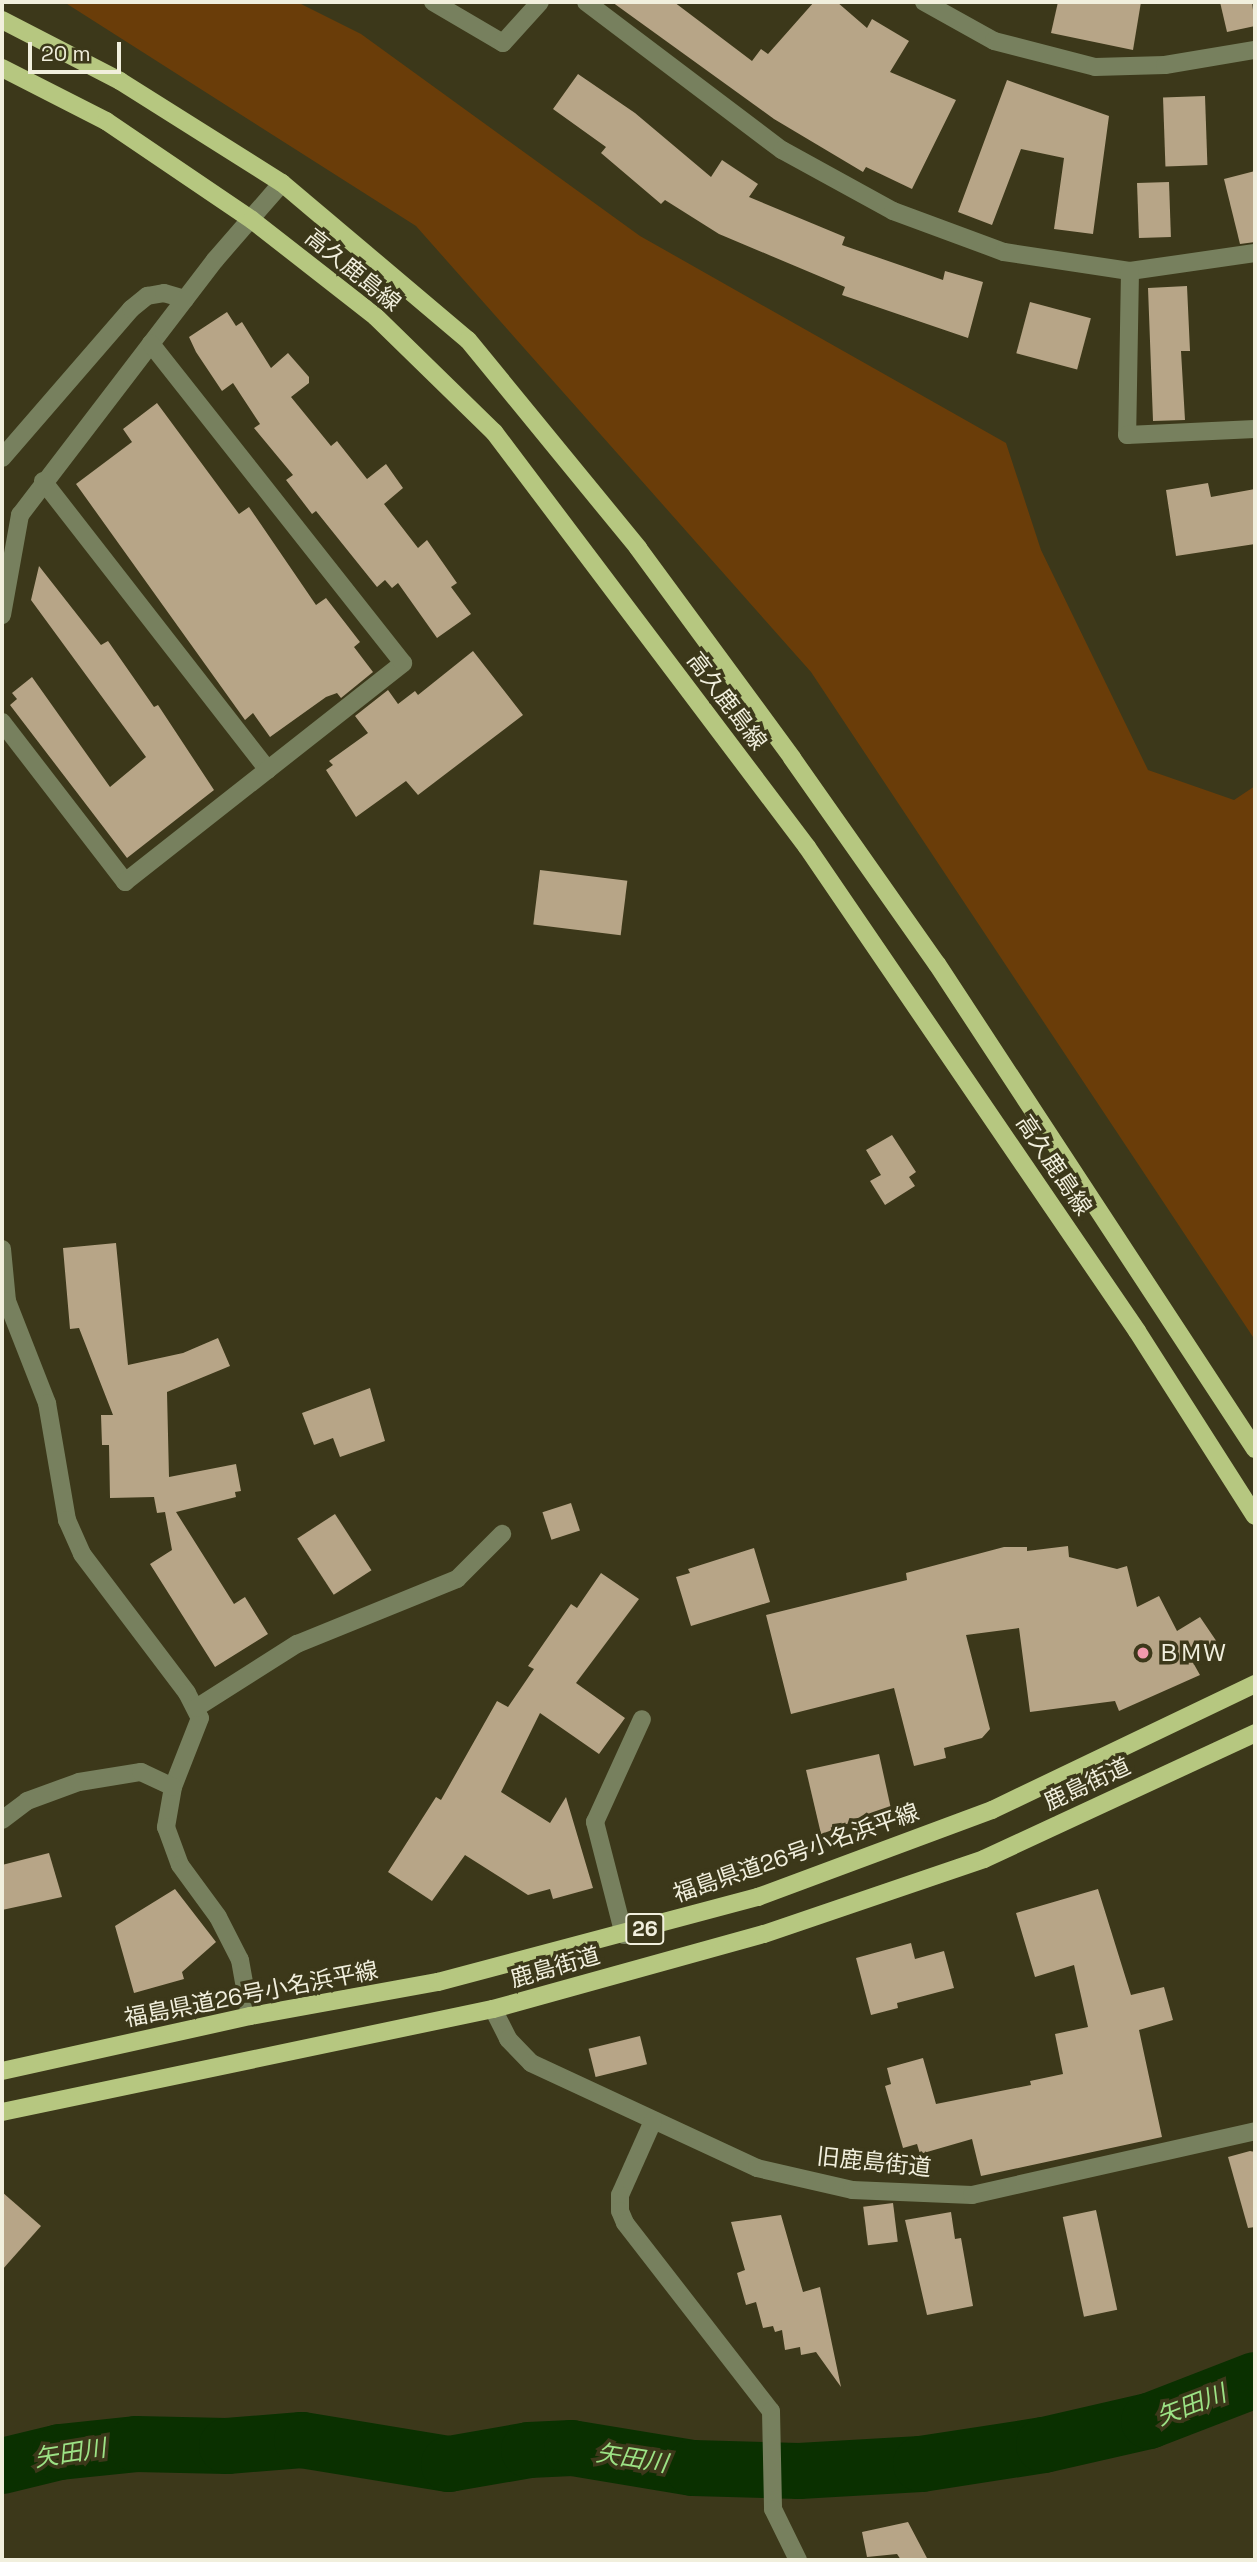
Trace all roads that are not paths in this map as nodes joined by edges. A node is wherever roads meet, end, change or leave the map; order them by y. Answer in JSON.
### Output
{"nodes":[{"id":1,"x":433,"y":2,"type":"edge"},
{"id":2,"x":540,"y":2,"type":"edge"},
{"id":3,"x":586,"y":2,"type":"edge"},
{"id":4,"x":924,"y":2,"type":"edge"},
{"id":5,"x":2,"y":20,"type":"edge"},
{"id":6,"x":1255,"y":50,"type":"edge"},
{"id":7,"x":2,"y":68,"type":"edge"},
{"id":8,"x":282,"y":183,"type":"junction"},
{"id":9,"x":251,"y":220,"type":"junction"},
{"id":10,"x":1255,"y":253,"type":"edge"},
{"id":11,"x":1130,"y":271,"type":"junction"},
{"id":12,"x":185,"y":299,"type":"junction"},
{"id":13,"x":150,"y":344,"type":"junction"},
{"id":14,"x":1255,"y":429,"type":"edge"},
{"id":15,"x":2,"y":458,"type":"edge"},
{"id":16,"x":43,"y":481,"type":"junction"},
{"id":17,"x":2,"y":615,"type":"edge"},
{"id":18,"x":2,"y":722,"type":"edge"},
{"id":19,"x":268,"y":769,"type":"junction"},
{"id":20,"x":2,"y":1249,"type":"edge"},
{"id":21,"x":1255,"y":1449,"type":"edge"},
{"id":22,"x":1255,"y":1516,"type":"edge"},
{"id":23,"x":502,"y":1534,"type":"dead end"},
{"id":24,"x":1255,"y":1684,"type":"edge"},
{"id":25,"x":196,"y":1708,"type":"junction"},
{"id":26,"x":642,"y":1719,"type":"dead end"},
{"id":27,"x":1255,"y":1733,"type":"edge"},
{"id":28,"x":173,"y":1787,"type":"junction"},
{"id":29,"x":2,"y":1819,"type":"edge"},
{"id":30,"x":624,"y":1935,"type":"junction"},
{"id":31,"x":493,"y":2009,"type":"junction"},
{"id":32,"x":250,"y":2016,"type":"junction"},
{"id":33,"x":2,"y":2071,"type":"edge"},
{"id":34,"x":2,"y":2112,"type":"edge"},
{"id":35,"x":653,"y":2121,"type":"junction"},
{"id":36,"x":1255,"y":2132,"type":"edge"},
{"id":37,"x":798,"y":2560,"type":"edge"}],
"edges":[{"from":1,"to":2,"type":"street"},
{"from":3,"to":11,"type":"street"},
{"from":4,"to":6,"type":"street"},
{"from":5,"to":8,"type":"main road","name":"高久鹿島線"},
{"from":7,"to":9,"type":"main road","name":"高久鹿島線"},
{"from":8,"to":9,"type":"street"},
{"from":8,"to":21,"type":"main road","name":"高久鹿島線"},
{"from":9,"to":12,"type":"street"},
{"from":9,"to":22,"type":"main road","name":"高久鹿島線"},
{"from":10,"to":11,"type":"street"},
{"from":11,"to":14,"type":"street"},
{"from":12,"to":13,"type":"street"},
{"from":12,"to":15,"type":"street"},
{"from":13,"to":16,"type":"street"},
{"from":13,"to":19,"type":"street"},
{"from":16,"to":17,"type":"street"},
{"from":16,"to":19,"type":"street"},
{"from":18,"to":19,"type":"street"},
{"from":20,"to":25,"type":"street"},
{"from":23,"to":25,"type":"street"},
{"from":24,"to":30,"type":"main road","name":"福島県道26号小名浜平線","number":"26"},
{"from":25,"to":28,"type":"street"},
{"from":26,"to":30,"type":"street"},
{"from":27,"to":31,"type":"main road","name":"鹿島街道","number":"26"},
{"from":28,"to":29,"type":"street"},
{"from":28,"to":32,"type":"street"},
{"from":30,"to":32,"type":"main road","name":"福島県道26号小名浜平線","number":"26"},
{"from":31,"to":34,"type":"main road","name":"鹿島街道","number":"26"},
{"from":31,"to":35,"type":"street","name":"旧鹿島街道"},
{"from":32,"to":33,"type":"main road","name":"福島県道26号小名浜平線","number":"26"},
{"from":35,"to":36,"type":"street","name":"旧鹿島街道"},
{"from":35,"to":37,"type":"street"}]}
